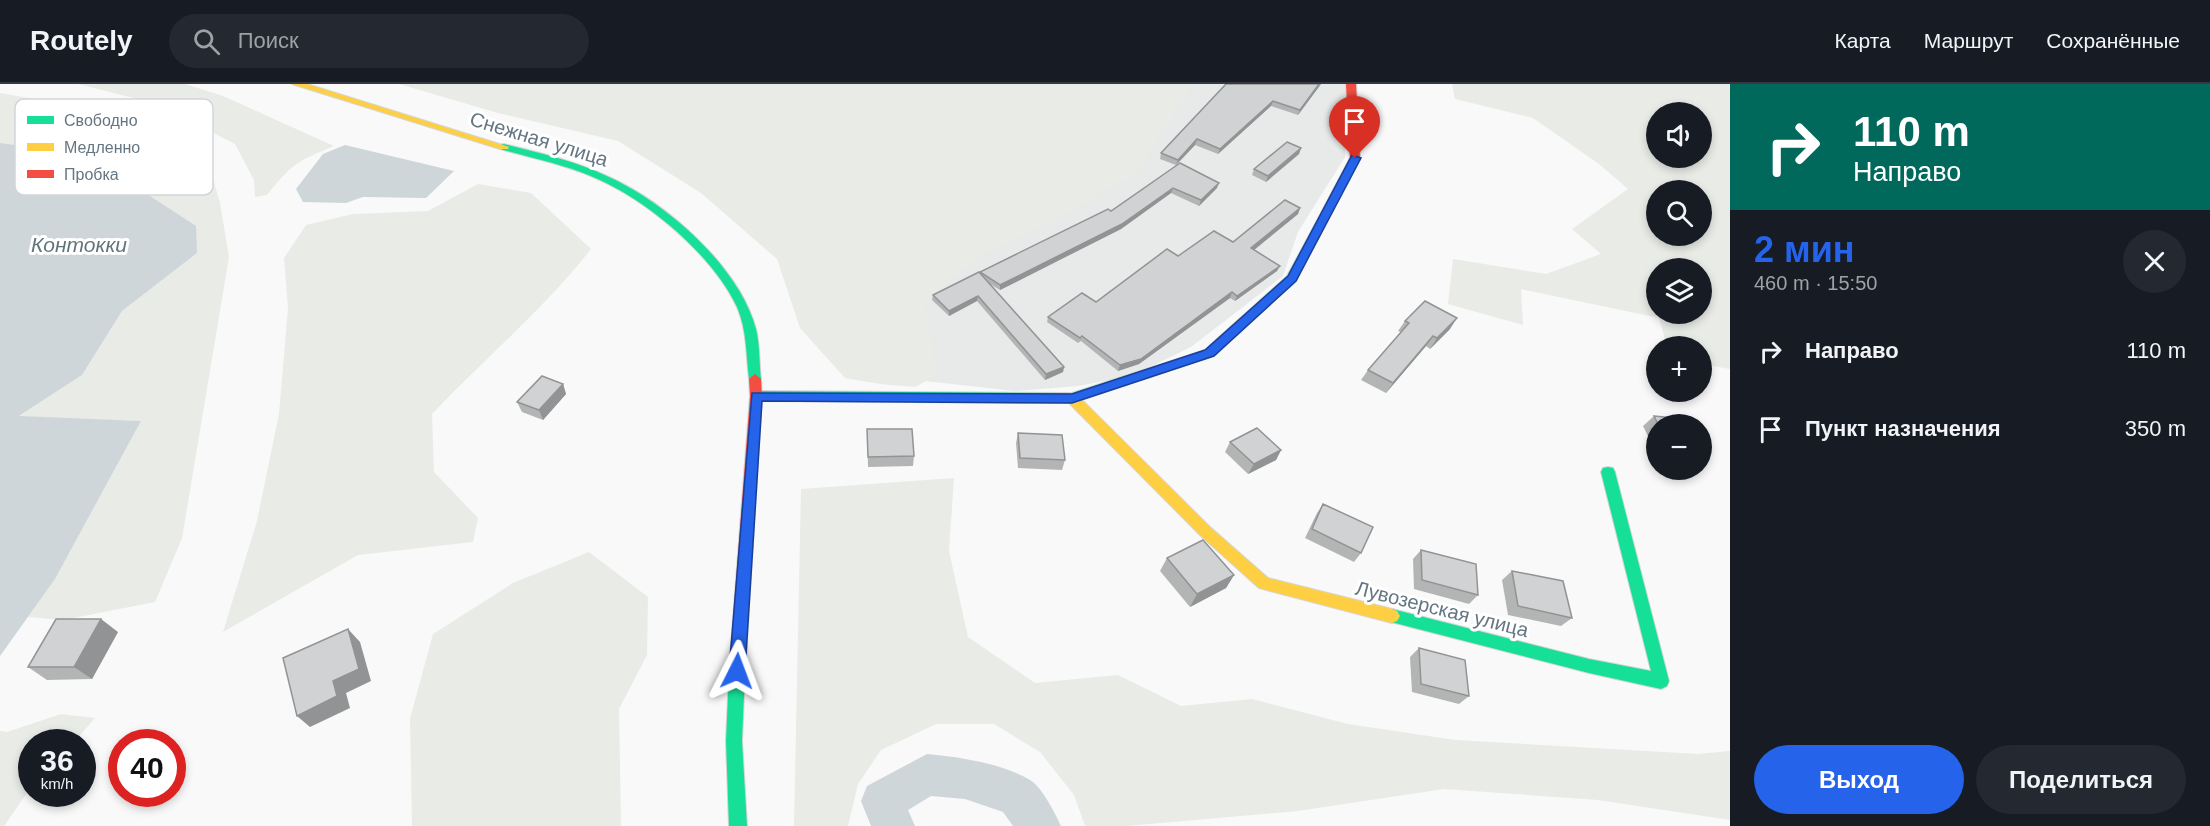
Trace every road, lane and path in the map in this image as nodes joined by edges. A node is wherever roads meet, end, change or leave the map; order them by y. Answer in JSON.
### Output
{"nodes":[{"id":1,"x":297,"y":84,"type":"edge"},
{"id":2,"x":1351,"y":84,"type":"edge"},
{"id":3,"x":756,"y":396,"type":"junction"},
{"id":4,"x":1072,"y":398,"type":"junction"},
{"id":5,"x":1608,"y":472,"type":"dead end"},
{"id":6,"x":738,"y":826,"type":"edge"}],
"edges":[{"from":1,"to":3,"type":"street","name":"Снежная улица"},
{"from":2,"to":4,"type":"street"},
{"from":3,"to":4,"type":"street"},
{"from":3,"to":6,"type":"street","name":"Снежная улица"},
{"from":4,"to":5,"type":"street","name":"Лувозерская улица"}]}
